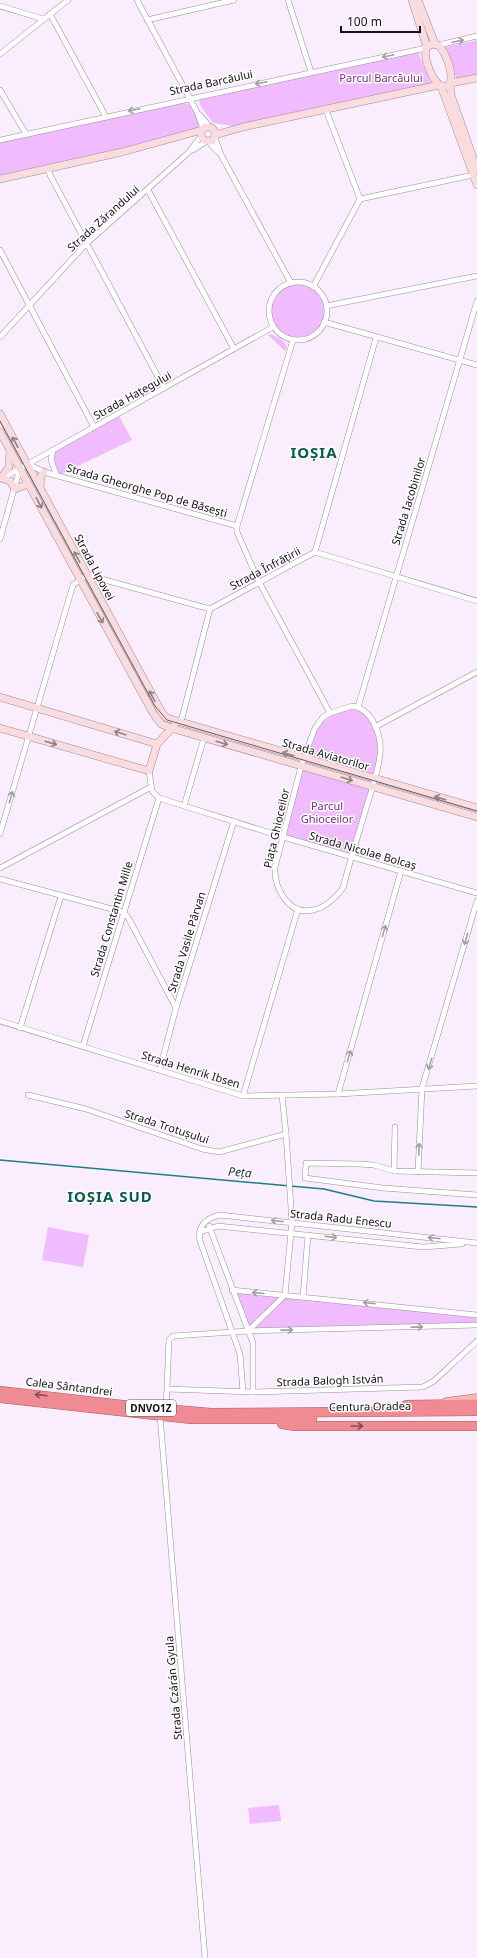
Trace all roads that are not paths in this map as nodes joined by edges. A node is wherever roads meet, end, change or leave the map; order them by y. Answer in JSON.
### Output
{"nodes":[{"id":1,"x":68,"y":0,"type":"edge"},
{"id":2,"x":137,"y":0,"type":"edge"},
{"id":3,"x":234,"y":0,"type":"edge"},
{"id":4,"x":288,"y":0,"type":"edge"},
{"id":5,"x":412,"y":0,"type":"edge"},
{"id":6,"x":418,"y":0,"type":"edge"},
{"id":7,"x":0,"y":6,"type":"edge"},
{"id":8,"x":50,"y":14,"type":"junction"},
{"id":9,"x":43,"y":20,"type":"junction"},
{"id":10,"x":147,"y":20,"type":"junction"},
{"id":11,"x":477,"y":36,"type":"edge"},
{"id":12,"x":438,"y":46,"type":"junction"},
{"id":13,"x":427,"y":47,"type":"junction"},
{"id":14,"x":0,"y":54,"type":"edge"},
{"id":15,"x":312,"y":72,"type":"junction"},
{"id":16,"x":477,"y":78,"type":"edge"},
{"id":17,"x":434,"y":79,"type":"junction"},
{"id":18,"x":452,"y":81,"type":"junction"},
{"id":19,"x":440,"y":86,"type":"junction"},
{"id":20,"x":431,"y":87,"type":"junction"},
{"id":21,"x":0,"y":90,"type":"edge"},
{"id":22,"x":190,"y":98,"type":"junction"},
{"id":23,"x":326,"y":110,"type":"junction"},
{"id":24,"x":106,"y":117,"type":"junction"},
{"id":25,"x":26,"y":134,"type":"junction"},
{"id":26,"x":207,"y":134,"type":"junction"},
{"id":27,"x":0,"y":140,"type":"edge"},
{"id":28,"x":48,"y":169,"type":"junction"},
{"id":29,"x":475,"y":172,"type":"edge"},
{"id":30,"x":0,"y":179,"type":"edge"},
{"id":31,"x":477,"y":185,"type":"edge"},
{"id":32,"x":148,"y":190,"type":"junction"},
{"id":33,"x":360,"y":199,"type":"junction"},
{"id":34,"x":86,"y":244,"type":"junction"},
{"id":35,"x":0,"y":250,"type":"edge"},
{"id":36,"x":477,"y":276,"type":"edge"},
{"id":37,"x":291,"y":283,"type":"junction"},
{"id":38,"x":313,"y":287,"type":"junction"},
{"id":39,"x":477,"y":301,"type":"edge"},
{"id":40,"x":29,"y":306,"type":"junction"},
{"id":41,"x":326,"y":306,"type":"junction"},
{"id":42,"x":324,"y":322,"type":"junction"},
{"id":43,"x":273,"y":327,"type":"junction"},
{"id":44,"x":0,"y":337,"type":"edge"},
{"id":45,"x":376,"y":338,"type":"junction"},
{"id":46,"x":293,"y":340,"type":"junction"},
{"id":47,"x":234,"y":349,"type":"junction"},
{"id":48,"x":461,"y":361,"type":"junction"},
{"id":49,"x":477,"y":366,"type":"edge"},
{"id":50,"x":164,"y":388,"type":"junction"},
{"id":51,"x":0,"y":414,"type":"edge"},
{"id":52,"x":94,"y":427,"type":"junction"},
{"id":53,"x":0,"y":432,"type":"edge"},
{"id":54,"x":53,"y":450,"type":"junction"},
{"id":55,"x":10,"y":451,"type":"junction"},
{"id":56,"x":27,"y":464,"type":"junction"},
{"id":57,"x":20,"y":468,"type":"junction"},
{"id":58,"x":44,"y":472,"type":"junction"},
{"id":59,"x":57,"y":476,"type":"junction"},
{"id":60,"x":0,"y":479,"type":"edge"},
{"id":61,"x":28,"y":484,"type":"junction"},
{"id":62,"x":40,"y":488,"type":"junction"},
{"id":63,"x":15,"y":489,"type":"junction"},
{"id":64,"x":237,"y":526,"type":"junction"},
{"id":65,"x":0,"y":539,"type":"edge"},
{"id":66,"x":315,"y":552,"type":"junction"},
{"id":67,"x":87,"y":575,"type":"junction"},
{"id":68,"x":397,"y":576,"type":"junction"},
{"id":69,"x":79,"y":579,"type":"junction"},
{"id":70,"x":259,"y":582,"type":"junction"},
{"id":71,"x":477,"y":601,"type":"edge"},
{"id":72,"x":210,"y":609,"type":"junction"},
{"id":73,"x":477,"y":672,"type":"edge"},
{"id":74,"x":0,"y":697,"type":"edge"},
{"id":75,"x":358,"y":707,"type":"junction"},
{"id":76,"x":37,"y":708,"type":"junction"},
{"id":77,"x":330,"y":713,"type":"junction"},
{"id":78,"x":178,"y":722,"type":"junction"},
{"id":79,"x":375,"y":727,"type":"junction"},
{"id":80,"x":0,"y":728,"type":"edge"},
{"id":81,"x":172,"y":728,"type":"junction"},
{"id":82,"x":28,"y":736,"type":"junction"},
{"id":83,"x":204,"y":738,"type":"junction"},
{"id":84,"x":157,"y":744,"type":"junction"},
{"id":85,"x":302,"y":762,"type":"junction"},
{"id":86,"x":149,"y":771,"type":"junction"},
{"id":87,"x":375,"y":779,"type":"junction"},
{"id":88,"x":151,"y":787,"type":"junction"},
{"id":89,"x":372,"y":787,"type":"junction"},
{"id":90,"x":159,"y":798,"type":"junction"},
{"id":91,"x":184,"y":806,"type":"junction"},
{"id":92,"x":477,"y":808,"type":"edge"},
{"id":93,"x":477,"y":817,"type":"edge"},
{"id":94,"x":234,"y":821,"type":"junction"},
{"id":95,"x":0,"y":834,"type":"edge"},
{"id":96,"x":283,"y":837,"type":"junction"},
{"id":97,"x":351,"y":857,"type":"junction"},
{"id":98,"x":0,"y":868,"type":"edge"},
{"id":99,"x":401,"y":871,"type":"junction"},
{"id":100,"x":0,"y":879,"type":"edge"},
{"id":101,"x":477,"y":893,"type":"edge"},
{"id":102,"x":61,"y":896,"type":"junction"},
{"id":103,"x":477,"y":901,"type":"edge"},
{"id":104,"x":298,"y":909,"type":"junction"},
{"id":105,"x":123,"y":912,"type":"junction"},
{"id":106,"x":176,"y":1008,"type":"junction"},
{"id":107,"x":0,"y":1021,"type":"edge"},
{"id":108,"x":20,"y":1028,"type":"junction"},
{"id":109,"x":83,"y":1046,"type":"junction"},
{"id":110,"x":160,"y":1069,"type":"junction"},
{"id":111,"x":477,"y":1086,"type":"edge"},
{"id":112,"x":422,"y":1088,"type":"junction"},
{"id":113,"x":338,"y":1094,"type":"junction"},
{"id":114,"x":28,"y":1095,"type":"dead end"},
{"id":115,"x":282,"y":1095,"type":"junction"},
{"id":116,"x":243,"y":1096,"type":"junction"},
{"id":117,"x":395,"y":1127,"type":"dead end"},
{"id":118,"x":286,"y":1134,"type":"junction"},
{"id":119,"x":394,"y":1171,"type":"junction"},
{"id":120,"x":418,"y":1172,"type":"junction"},
{"id":121,"x":477,"y":1173,"type":"edge"},
{"id":122,"x":477,"y":1195,"type":"edge"},
{"id":123,"x":210,"y":1218,"type":"junction"},
{"id":124,"x":292,"y":1222,"type":"junction"},
{"id":125,"x":211,"y":1229,"type":"junction"},
{"id":126,"x":200,"y":1232,"type":"junction"},
{"id":127,"x":291,"y":1233,"type":"junction"},
{"id":128,"x":308,"y":1235,"type":"junction"},
{"id":129,"x":475,"y":1243,"type":"edge"},
{"id":130,"x":232,"y":1290,"type":"junction"},
{"id":131,"x":285,"y":1295,"type":"junction"},
{"id":132,"x":303,"y":1297,"type":"junction"},
{"id":133,"x":477,"y":1315,"type":"edge"},
{"id":134,"x":477,"y":1325,"type":"edge"},
{"id":135,"x":248,"y":1331,"type":"junction"},
{"id":136,"x":233,"y":1332,"type":"junction"},
{"id":137,"x":477,"y":1342,"type":"edge"},
{"id":138,"x":0,"y":1390,"type":"edge"},
{"id":139,"x":167,"y":1390,"type":"junction"},
{"id":140,"x":243,"y":1392,"type":"junction"},
{"id":141,"x":253,"y":1392,"type":"junction"},
{"id":142,"x":477,"y":1398,"type":"edge"},
{"id":143,"x":0,"y":1399,"type":"edge"},
{"id":144,"x":438,"y":1404,"type":"junction"},
{"id":145,"x":477,"y":1404,"type":"edge"},
{"id":146,"x":477,"y":1411,"type":"edge"},
{"id":147,"x":163,"y":1413,"type":"junction"},
{"id":148,"x":303,"y":1413,"type":"junction"},
{"id":149,"x":477,"y":1416,"type":"edge"},
{"id":150,"x":263,"y":1420,"type":"junction"},
{"id":151,"x":477,"y":1426,"type":"edge"},
{"id":152,"x":204,"y":1958,"type":"edge"}],
"edges":[{"from":1,"to":8,"type":"street"},
{"from":2,"to":10,"type":"street"},
{"from":3,"to":10,"type":"street"},
{"from":4,"to":15,"type":"street"},
{"from":5,"to":13,"type":"street"},
{"from":6,"to":12,"type":"street"},
{"from":7,"to":9,"type":"street"},
{"from":8,"to":9,"type":"street"},
{"from":8,"to":24,"type":"street"},
{"from":9,"to":14,"type":"street"},
{"from":10,"to":22,"type":"street"},
{"from":12,"to":11,"type":"street","one_way":true},
{"from":12,"to":13,"type":"street"},
{"from":12,"to":18,"type":"street"},
{"from":13,"to":15,"type":"street","name":"Strada Barcăului","one_way":true},
{"from":13,"to":17,"type":"street"},
{"from":15,"to":22,"type":"street","name":"Strada Barcăului","one_way":true},
{"from":16,"to":18,"type":"street"},
{"from":17,"to":19,"type":"street"},
{"from":17,"to":20,"type":"street"},
{"from":18,"to":19,"type":"street"},
{"from":18,"to":29,"type":"street"},
{"from":19,"to":20,"type":"street"},
{"from":19,"to":29,"type":"street"},
{"from":20,"to":23,"type":"street"},
{"from":21,"to":25,"type":"street"},
{"from":22,"to":24,"type":"street","name":"Strada Barcăului","one_way":true},
{"from":22,"to":26,"type":"street"},
{"from":23,"to":26,"type":"street"},
{"from":23,"to":33,"type":"street"},
{"from":24,"to":25,"type":"street","name":"Strada Barcăului"},
{"from":25,"to":27,"type":"street","name":"Strada Barcăului"},
{"from":26,"to":28,"type":"street"},
{"from":26,"to":32,"type":"street","name":"Strada Zărandului"},
{"from":26,"to":37,"type":"street"},
{"from":28,"to":30,"type":"street"},
{"from":28,"to":34,"type":"street"},
{"from":29,"to":31,"type":"street"},
{"from":29,"to":33,"type":"street"},
{"from":32,"to":34,"type":"street","name":"Strada Zărandului"},
{"from":32,"to":47,"type":"street"},
{"from":33,"to":38,"type":"street"},
{"from":34,"to":40,"type":"street","name":"Strada Zărandului"},
{"from":34,"to":50,"type":"street"},
{"from":35,"to":40,"type":"street"},
{"from":36,"to":41,"type":"street"},
{"from":37,"to":38,"type":"street"},
{"from":37,"to":43,"type":"street"},
{"from":38,"to":41,"type":"street"},
{"from":39,"to":48,"type":"street","name":"Strada Iacobinilor"},
{"from":40,"to":44,"type":"street","name":"Strada Zărandului"},
{"from":40,"to":52,"type":"street"},
{"from":41,"to":42,"type":"street"},
{"from":42,"to":45,"type":"street"},
{"from":42,"to":46,"type":"street"},
{"from":43,"to":46,"type":"street"},
{"from":43,"to":47,"type":"street","name":"Strada Hațegului"},
{"from":45,"to":48,"type":"street"},
{"from":45,"to":66,"type":"street"},
{"from":46,"to":64,"type":"street","name":"Strada Gheorghe Pop de Băsești"},
{"from":47,"to":50,"type":"street","name":"Strada Hațegului"},
{"from":48,"to":49,"type":"street"},
{"from":48,"to":68,"type":"street","name":"Strada Iacobinilor"},
{"from":50,"to":52,"type":"street","name":"Strada Hațegului"},
{"from":56,"to":51,"type":"street","name":"Strada Lipovei","one_way":true},
{"from":52,"to":54,"type":"street","name":"Strada Hațegului"},
{"from":53,"to":55,"type":"street","name":"Strada Lipovei"},
{"from":54,"to":56,"type":"street","name":"Strada Hațegului"},
{"from":54,"to":59,"type":"street"},
{"from":55,"to":57,"type":"street","name":"Strada Lipovei"},
{"from":55,"to":60,"type":"street"},
{"from":56,"to":57,"type":"street","name":"Strada Hațegului"},
{"from":56,"to":58,"type":"street","name":"Strada Gheorghe Pop de Băsești"},
{"from":56,"to":62,"type":"street","name":"Strada Lipovei"},
{"from":57,"to":60,"type":"street","name":"Strada Hațegului"},
{"from":57,"to":61,"type":"street","name":"Strada Lipovei"},
{"from":57,"to":63,"type":"street"},
{"from":58,"to":59,"type":"street","name":"Strada Gheorghe Pop de Băsești"},
{"from":58,"to":62,"type":"street"},
{"from":59,"to":64,"type":"street","name":"Strada Gheorghe Pop de Băsești"},
{"from":60,"to":63,"type":"street"},
{"from":61,"to":63,"type":"street"},
{"from":61,"to":69,"type":"street","name":"Strada Lipovei","one_way":true},
{"from":67,"to":62,"type":"street","name":"Strada Lipovei","one_way":true},
{"from":63,"to":65,"type":"street"},
{"from":64,"to":70,"type":"street"},
{"from":66,"to":68,"type":"street","name":"Strada Înfrățirii"},
{"from":66,"to":70,"type":"street","name":"Strada Înfrățirii"},
{"from":67,"to":69,"type":"street"},
{"from":67,"to":72,"type":"street"},
{"from":78,"to":67,"type":"street","name":"Strada Lipovei","one_way":true},
{"from":68,"to":71,"type":"street","name":"Strada Înfrățirii"},
{"from":68,"to":75,"type":"street","name":"Strada Iacobinilor"},
{"from":69,"to":76,"type":"street"},
{"from":69,"to":81,"type":"street","name":"Strada Lipovei","one_way":true},
{"from":70,"to":72,"type":"street","name":"Strada Înfrățirii"},
{"from":70,"to":77,"type":"street"},
{"from":72,"to":78,"type":"street"},
{"from":73,"to":79,"type":"street"},
{"from":74,"to":76,"type":"street"},
{"from":75,"to":77,"type":"street","name":"Piața Ghioceilor"},
{"from":75,"to":79,"type":"street"},
{"from":76,"to":82,"type":"street"},
{"from":84,"to":76,"type":"street","one_way":true},
{"from":77,"to":85,"type":"street","name":"Piața Ghioceilor"},
{"from":78,"to":81,"type":"street"},
{"from":85,"to":78,"type":"street","name":"Strada Aviatorilor","one_way":true},
{"from":79,"to":87,"type":"street"},
{"from":80,"to":82,"type":"street"},
{"from":81,"to":83,"type":"street","name":"Strada Aviatorilor"},
{"from":81,"to":84,"type":"street"},
{"from":82,"to":86,"type":"street","one_way":true},
{"from":95,"to":82,"type":"street","one_way":true},
{"from":83,"to":85,"type":"street","name":"Strada Aviatorilor","one_way":true},
{"from":83,"to":91,"type":"street"},
{"from":84,"to":86,"type":"street"},
{"from":85,"to":87,"type":"street","name":"Strada Aviatorilor"},
{"from":85,"to":89,"type":"street","name":"Strada Aviatorilor","one_way":true},
{"from":85,"to":96,"type":"street","name":"Piața Ghioceilor"},
{"from":86,"to":88,"type":"street"},
{"from":87,"to":89,"type":"street"},
{"from":92,"to":87,"type":"street","name":"Strada Aviatorilor","one_way":true},
{"from":88,"to":90,"type":"street"},
{"from":88,"to":98,"type":"street"},
{"from":89,"to":93,"type":"street","name":"Strada Aviatorilor"},
{"from":89,"to":97,"type":"street"},
{"from":90,"to":91,"type":"street","name":"Strada Nicolae Bolcaș"},
{"from":90,"to":105,"type":"street","name":"Strada Constantin Mille"},
{"from":91,"to":94,"type":"street","name":"Strada Nicolae Bolcaș"},
{"from":94,"to":96,"type":"street","name":"Strada Nicolae Bolcaș"},
{"from":94,"to":106,"type":"street","name":"Strada Vasile Pârvan"},
{"from":96,"to":97,"type":"street","name":"Strada Nicolae Bolcaș"},
{"from":96,"to":104,"type":"street","name":"Piața Ghioceilor"},
{"from":97,"to":99,"type":"street","name":"Strada Nicolae Bolcaș"},
{"from":97,"to":104,"type":"street"},
{"from":99,"to":101,"type":"street","name":"Strada Nicolae Bolcaș"},
{"from":113,"to":99,"type":"street","one_way":true},
{"from":100,"to":102,"type":"street"},
{"from":102,"to":105,"type":"street"},
{"from":102,"to":108,"type":"street"},
{"from":103,"to":112,"type":"street","one_way":true},
{"from":104,"to":116,"type":"street"},
{"from":105,"to":106,"type":"street"},
{"from":105,"to":109,"type":"street","name":"Strada Constantin Mille"},
{"from":106,"to":110,"type":"street","name":"Strada Vasile Pârvan"},
{"from":107,"to":108,"type":"street","name":"Strada Henrik Ibsen"},
{"from":108,"to":109,"type":"street","name":"Strada Henrik Ibsen"},
{"from":109,"to":110,"type":"street","name":"Strada Henrik Ibsen"},
{"from":110,"to":116,"type":"street","name":"Strada Henrik Ibsen"},
{"from":111,"to":112,"type":"street","name":"Strada Henrik Ibsen"},
{"from":112,"to":113,"type":"street","name":"Strada Henrik Ibsen"},
{"from":120,"to":112,"type":"street","one_way":true},
{"from":113,"to":115,"type":"street","name":"Strada Henrik Ibsen"},
{"from":114,"to":118,"type":"street","name":"Strada Trotușului"},
{"from":115,"to":116,"type":"street","name":"Strada Henrik Ibsen"},
{"from":115,"to":118,"type":"street"},
{"from":117,"to":119,"type":"street"},
{"from":118,"to":124,"type":"street"},
{"from":119,"to":120,"type":"street"},
{"from":119,"to":122,"type":"street"},
{"from":120,"to":121,"type":"street"},
{"from":124,"to":123,"type":"street","name":"Strada Radu Enescu","one_way":true},
{"from":123,"to":125,"type":"street"},
{"from":123,"to":126,"type":"street"},
{"from":124,"to":127,"type":"street"},
{"from":129,"to":124,"type":"street","name":"Strada Radu Enescu","one_way":true},
{"from":125,"to":126,"type":"street"},
{"from":125,"to":127,"type":"street","name":"Strada Radu Enescu"},
{"from":125,"to":130,"type":"street"},
{"from":126,"to":136,"type":"street"},
{"from":127,"to":128,"type":"street","name":"Strada Radu Enescu"},
{"from":127,"to":131,"type":"street"},
{"from":128,"to":129,"type":"street","name":"Strada Radu Enescu","one_way":true},
{"from":128,"to":132,"type":"street"},
{"from":131,"to":130,"type":"street","one_way":true},
{"from":130,"to":135,"type":"street"},
{"from":131,"to":132,"type":"street"},
{"from":131,"to":135,"type":"street"},
{"from":133,"to":132,"type":"street","one_way":true},
{"from":135,"to":134,"type":"street","one_way":true},
{"from":135,"to":136,"type":"street"},
{"from":135,"to":141,"type":"street"},
{"from":136,"to":139,"type":"street","name":"Strada Czárán Gyula"},
{"from":136,"to":140,"type":"street"},
{"from":137,"to":141,"type":"street","name":"Strada Balogh István"},
{"from":147,"to":138,"type":"highway","name":"Calea Sântandrei","number":"DNVO1Z","one_way":true},
{"from":139,"to":140,"type":"street","name":"Strada Balogh István"},
{"from":139,"to":147,"type":"street","name":"Strada Czárán Gyula"},
{"from":140,"to":141,"type":"street","name":"Strada Balogh István"},
{"from":142,"to":144,"type":"main road"},
{"from":143,"to":147,"type":"highway","name":"Calea Sântandrei","number":"DNVO1Z"},
{"from":144,"to":145,"type":"highway"},
{"from":144,"to":148,"type":"highway"},
{"from":146,"to":148,"type":"highway","name":"Centura Oradea","number":"DNVO1Z"},
{"from":147,"to":148,"type":"highway","name":"Calea Sântandrei","number":"DNVO1Z"},
{"from":147,"to":150,"type":"highway","name":"Calea Sântandrei","number":"DNVO1Z"},
{"from":147,"to":152,"type":"street","name":"Strada Czárán Gyula"},
{"from":149,"to":150,"type":"highway","name":"Centura Oradea","number":"DNVO1Z"},
{"from":150,"to":151,"type":"highway","one_way":true}]}
